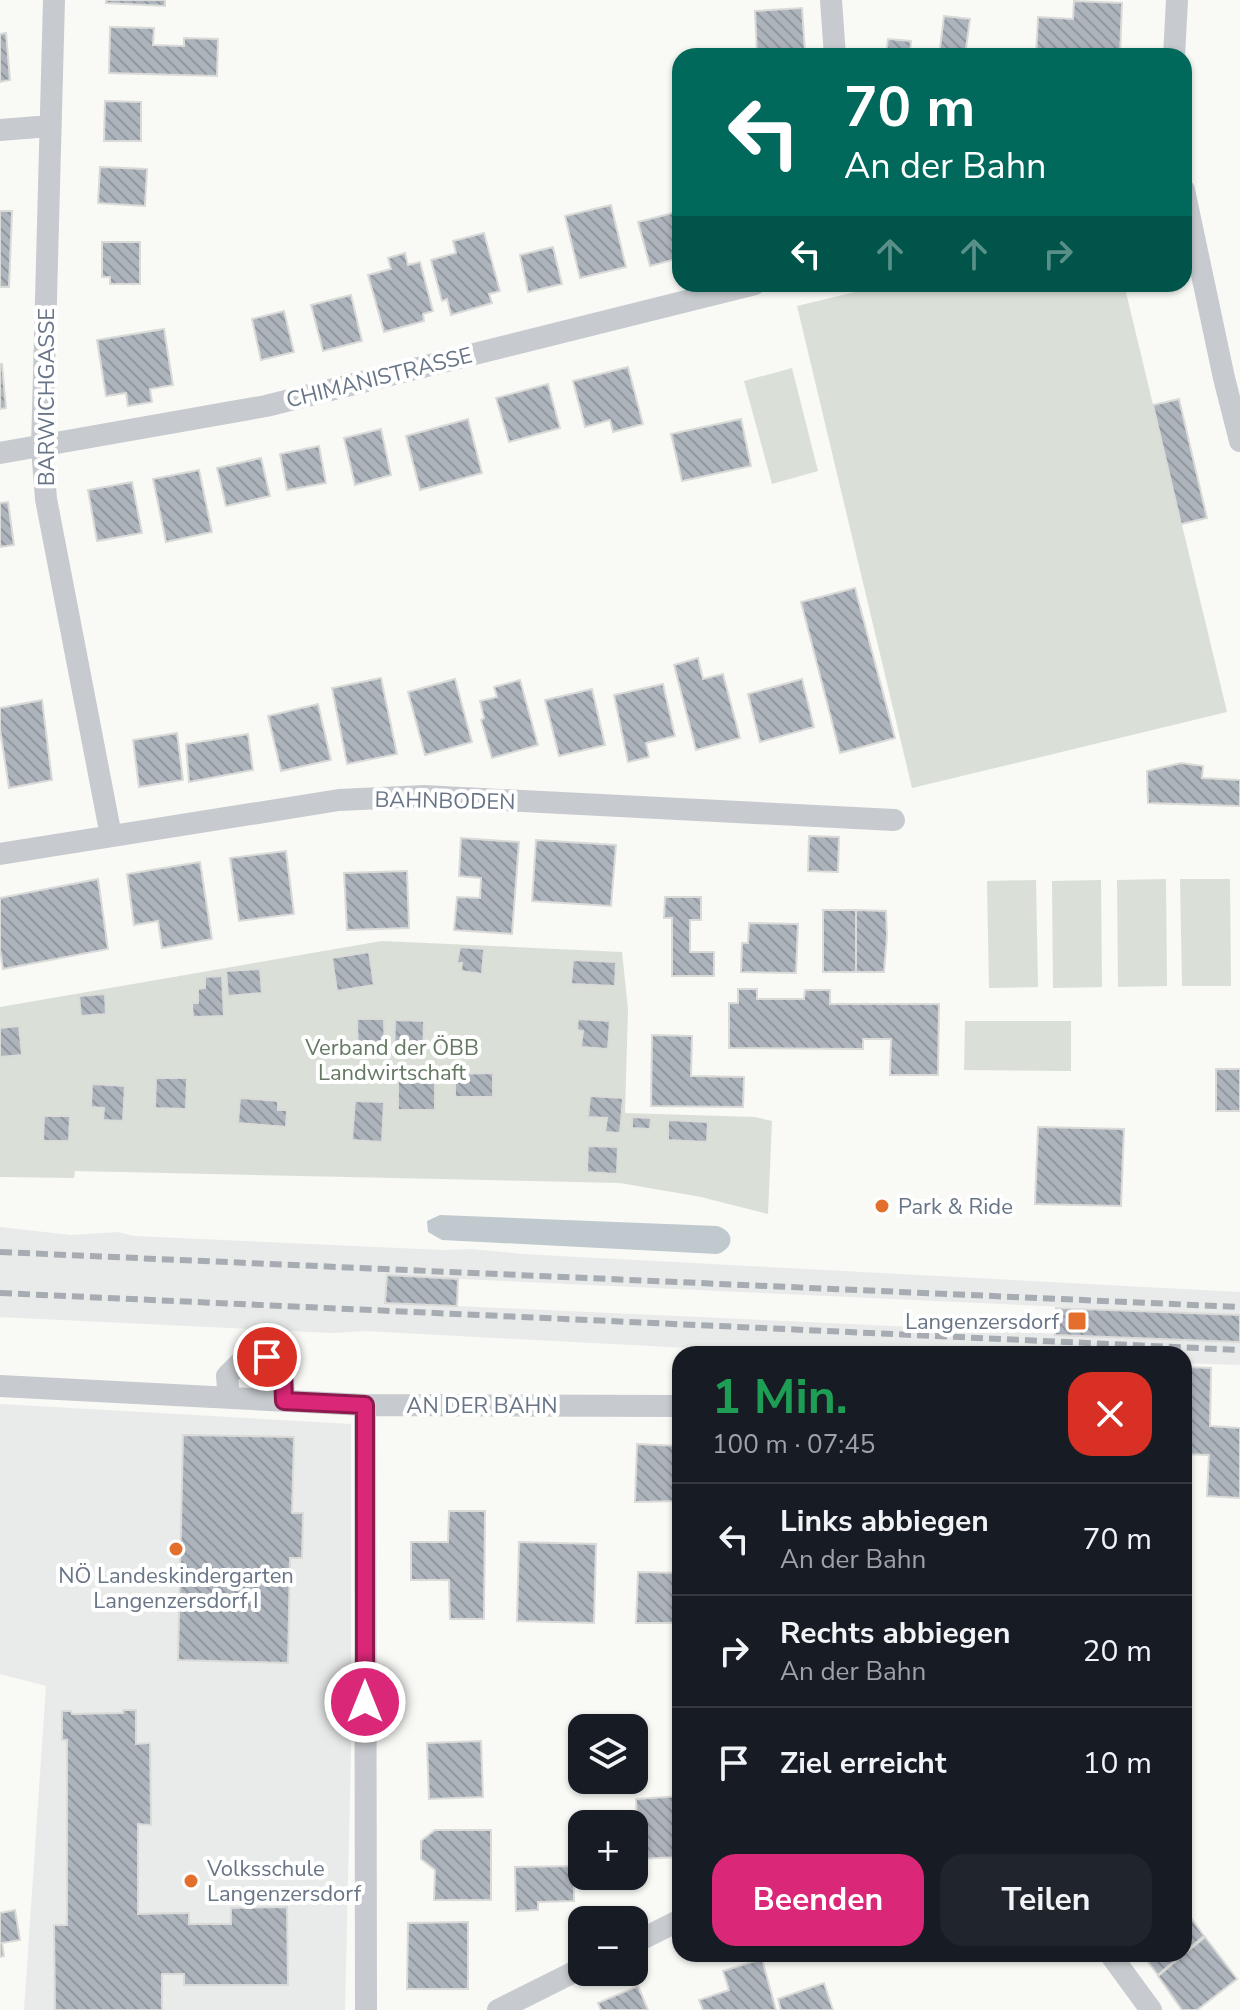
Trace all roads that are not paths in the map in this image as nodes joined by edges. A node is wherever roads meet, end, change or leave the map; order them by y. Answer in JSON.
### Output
{"nodes":[{"id":1,"x":54,"y":0,"type":"edge"},
{"id":2,"x":831,"y":0,"type":"edge"},
{"id":3,"x":1177,"y":0,"type":"edge"},
{"id":4,"x":834,"y":48,"type":"edge"},
{"id":5,"x":1174,"y":48,"type":"edge"},
{"id":6,"x":50,"y":126,"type":"junction"},
{"id":7,"x":0,"y":130,"type":"edge"},
{"id":8,"x":1192,"y":228,"type":"edge"},
{"id":9,"x":723,"y":292,"type":"edge"},
{"id":10,"x":1240,"y":441,"type":"edge"},
{"id":11,"x":42,"y":448,"type":"junction"},
{"id":12,"x":0,"y":453,"type":"edge"},
{"id":13,"x":894,"y":820,"type":"dead end"},
{"id":14,"x":111,"y":836,"type":"junction"},
{"id":15,"x":0,"y":854,"type":"edge"},
{"id":16,"x":0,"y":1386,"type":"edge"},
{"id":17,"x":229,"y":1398,"type":"junction"},
{"id":18,"x":284,"y":1401,"type":"junction"},
{"id":19,"x":365,"y":1405,"type":"junction"},
{"id":20,"x":672,"y":1406,"type":"edge"},
{"id":21,"x":672,"y":1924,"type":"edge"},
{"id":22,"x":648,"y":1936,"type":"edge"},
{"id":23,"x":1116,"y":1962,"type":"edge"},
{"id":24,"x":568,"y":1975,"type":"edge"},
{"id":25,"x":366,"y":2010,"type":"edge"},
{"id":26,"x":498,"y":2010,"type":"edge"},
{"id":27,"x":1151,"y":2010,"type":"edge"}],
"edges":[{"from":1,"to":6,"type":"street","name":"BARWICHGASSE"},
{"from":2,"to":4,"type":"street"},
{"from":3,"to":5,"type":"street"},
{"from":6,"to":7,"type":"street"},
{"from":6,"to":11,"type":"street","name":"BARWICHGASSE"},
{"from":8,"to":10,"type":"street"},
{"from":9,"to":11,"type":"street","name":"CHIMANISTRASSE"},
{"from":11,"to":12,"type":"street","name":"CHIMANISTRASSE"},
{"from":11,"to":14,"type":"street","name":"BARWICHGASSE"},
{"from":13,"to":14,"type":"street","name":"BAHNBODEN"},
{"from":14,"to":15,"type":"street","name":"BAHNBODEN"},
{"from":16,"to":17,"type":"street","name":"AN DER BAHN"},
{"from":17,"to":18,"type":"street","name":"AN DER BAHN"},
{"from":17,"to":18,"type":"street"},
{"from":18,"to":19,"type":"street","name":"AN DER BAHN"},
{"from":19,"to":20,"type":"street","name":"AN DER BAHN"},
{"from":19,"to":25,"type":"street"},
{"from":21,"to":22,"type":"street"},
{"from":23,"to":27,"type":"street"},
{"from":24,"to":26,"type":"street"}]}
